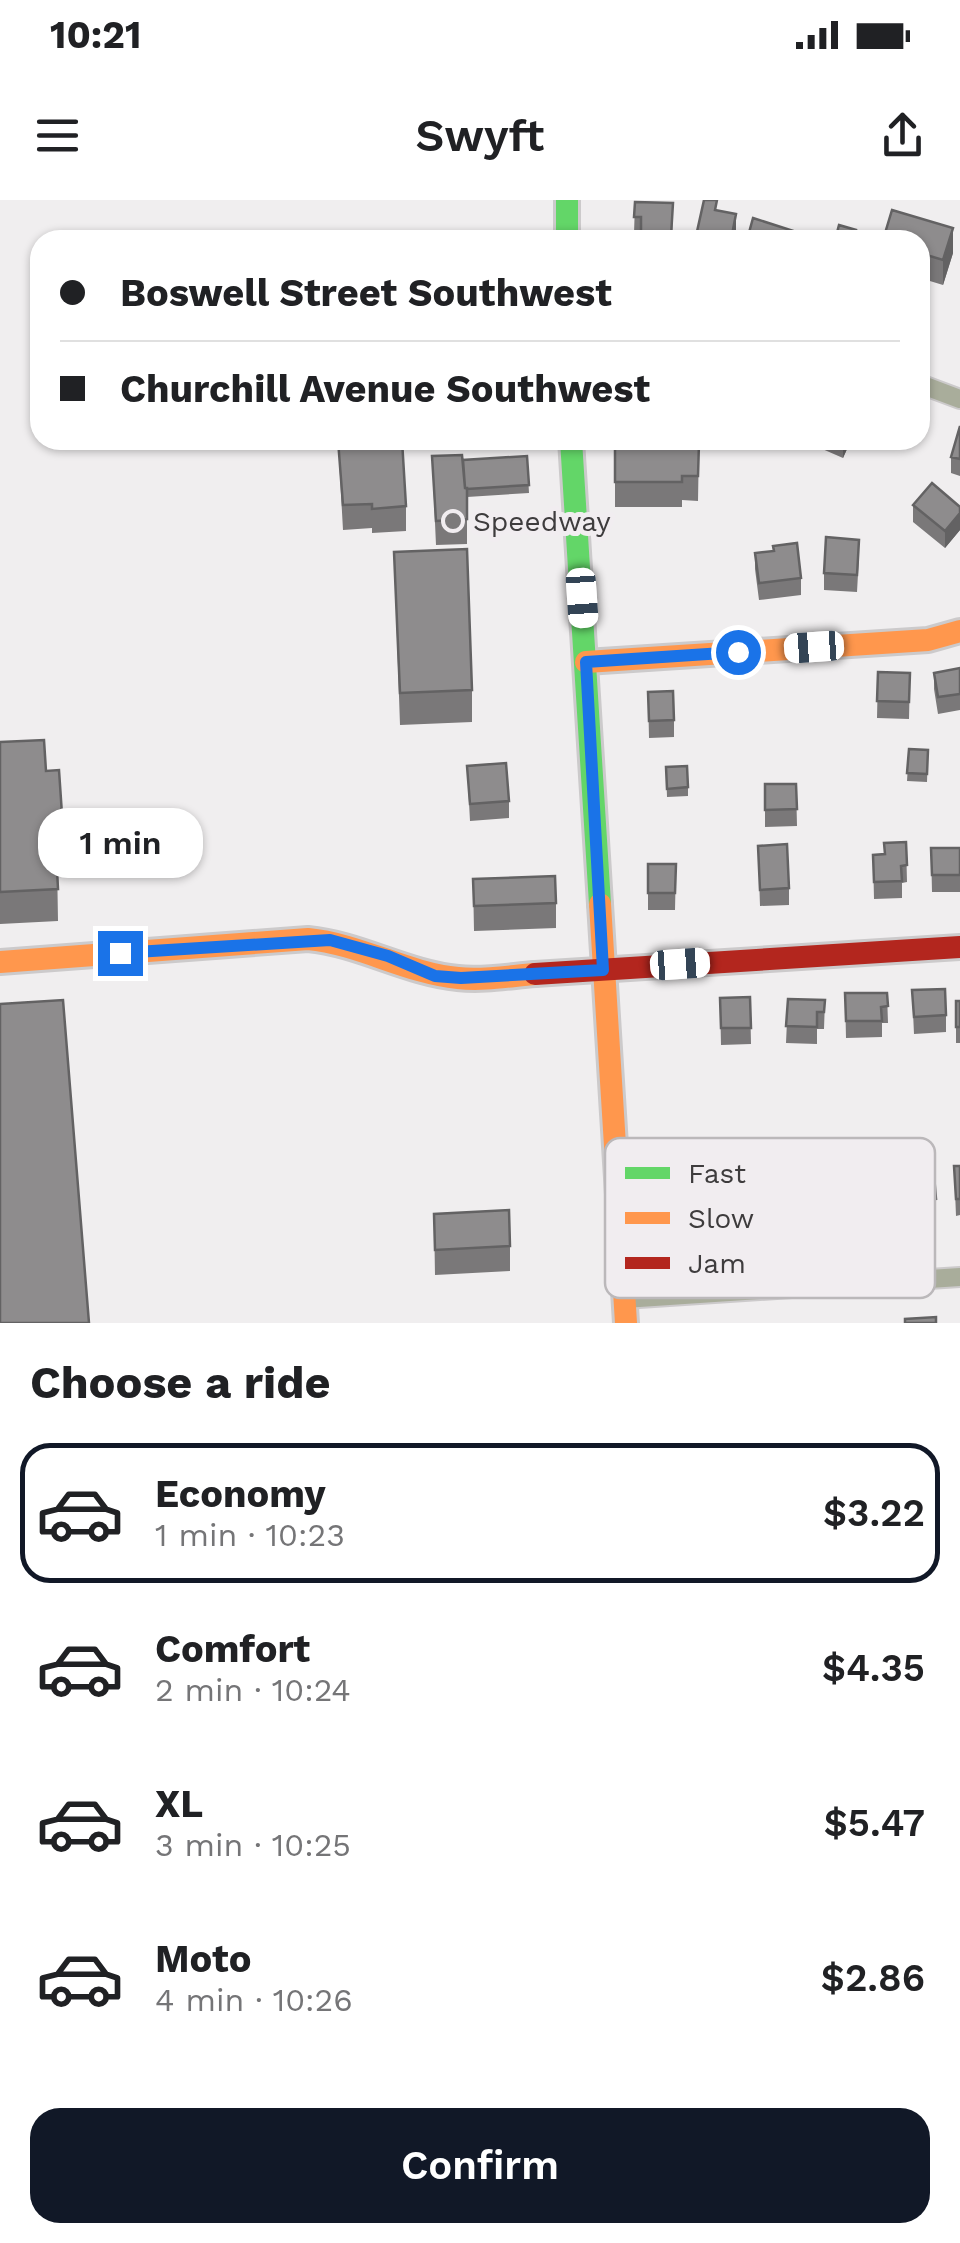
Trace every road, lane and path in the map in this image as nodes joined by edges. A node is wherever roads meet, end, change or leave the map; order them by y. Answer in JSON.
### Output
{"nodes":[{"id":1,"x":568,"y":200,"type":"edge"},
{"id":2,"x":567,"y":230,"type":"edge"},
{"id":3,"x":930,"y":388,"type":"edge"},
{"id":4,"x":960,"y":400,"type":"edge"},
{"id":5,"x":572,"y":450,"type":"edge"},
{"id":6,"x":960,"y":631,"type":"edge"},
{"id":7,"x":586,"y":662,"type":"junction"},
{"id":8,"x":960,"y":946,"type":"edge"},
{"id":9,"x":0,"y":962,"type":"edge"},
{"id":10,"x":603,"y":970,"type":"junction"},
{"id":11,"x":614,"y":1138,"type":"edge"},
{"id":12,"x":960,"y":1277,"type":"edge"},
{"id":13,"x":935,"y":1279,"type":"edge"},
{"id":14,"x":639,"y":1298,"type":"edge"},
{"id":15,"x":624,"y":1299,"type":"joint"},
{"id":16,"x":626,"y":1323,"type":"edge"}],
"edges":[{"from":1,"to":2,"type":"street"},
{"from":3,"to":4,"type":"street"},
{"from":5,"to":7,"type":"street"},
{"from":6,"to":7,"type":"street"},
{"from":7,"to":10,"type":"street"},
{"from":8,"to":10,"type":"street"},
{"from":9,"to":10,"type":"street"},
{"from":10,"to":11,"type":"street"},
{"from":12,"to":13,"type":"street"},
{"from":14,"to":15,"type":"street"},
{"from":15,"to":16,"type":"street"}]}
